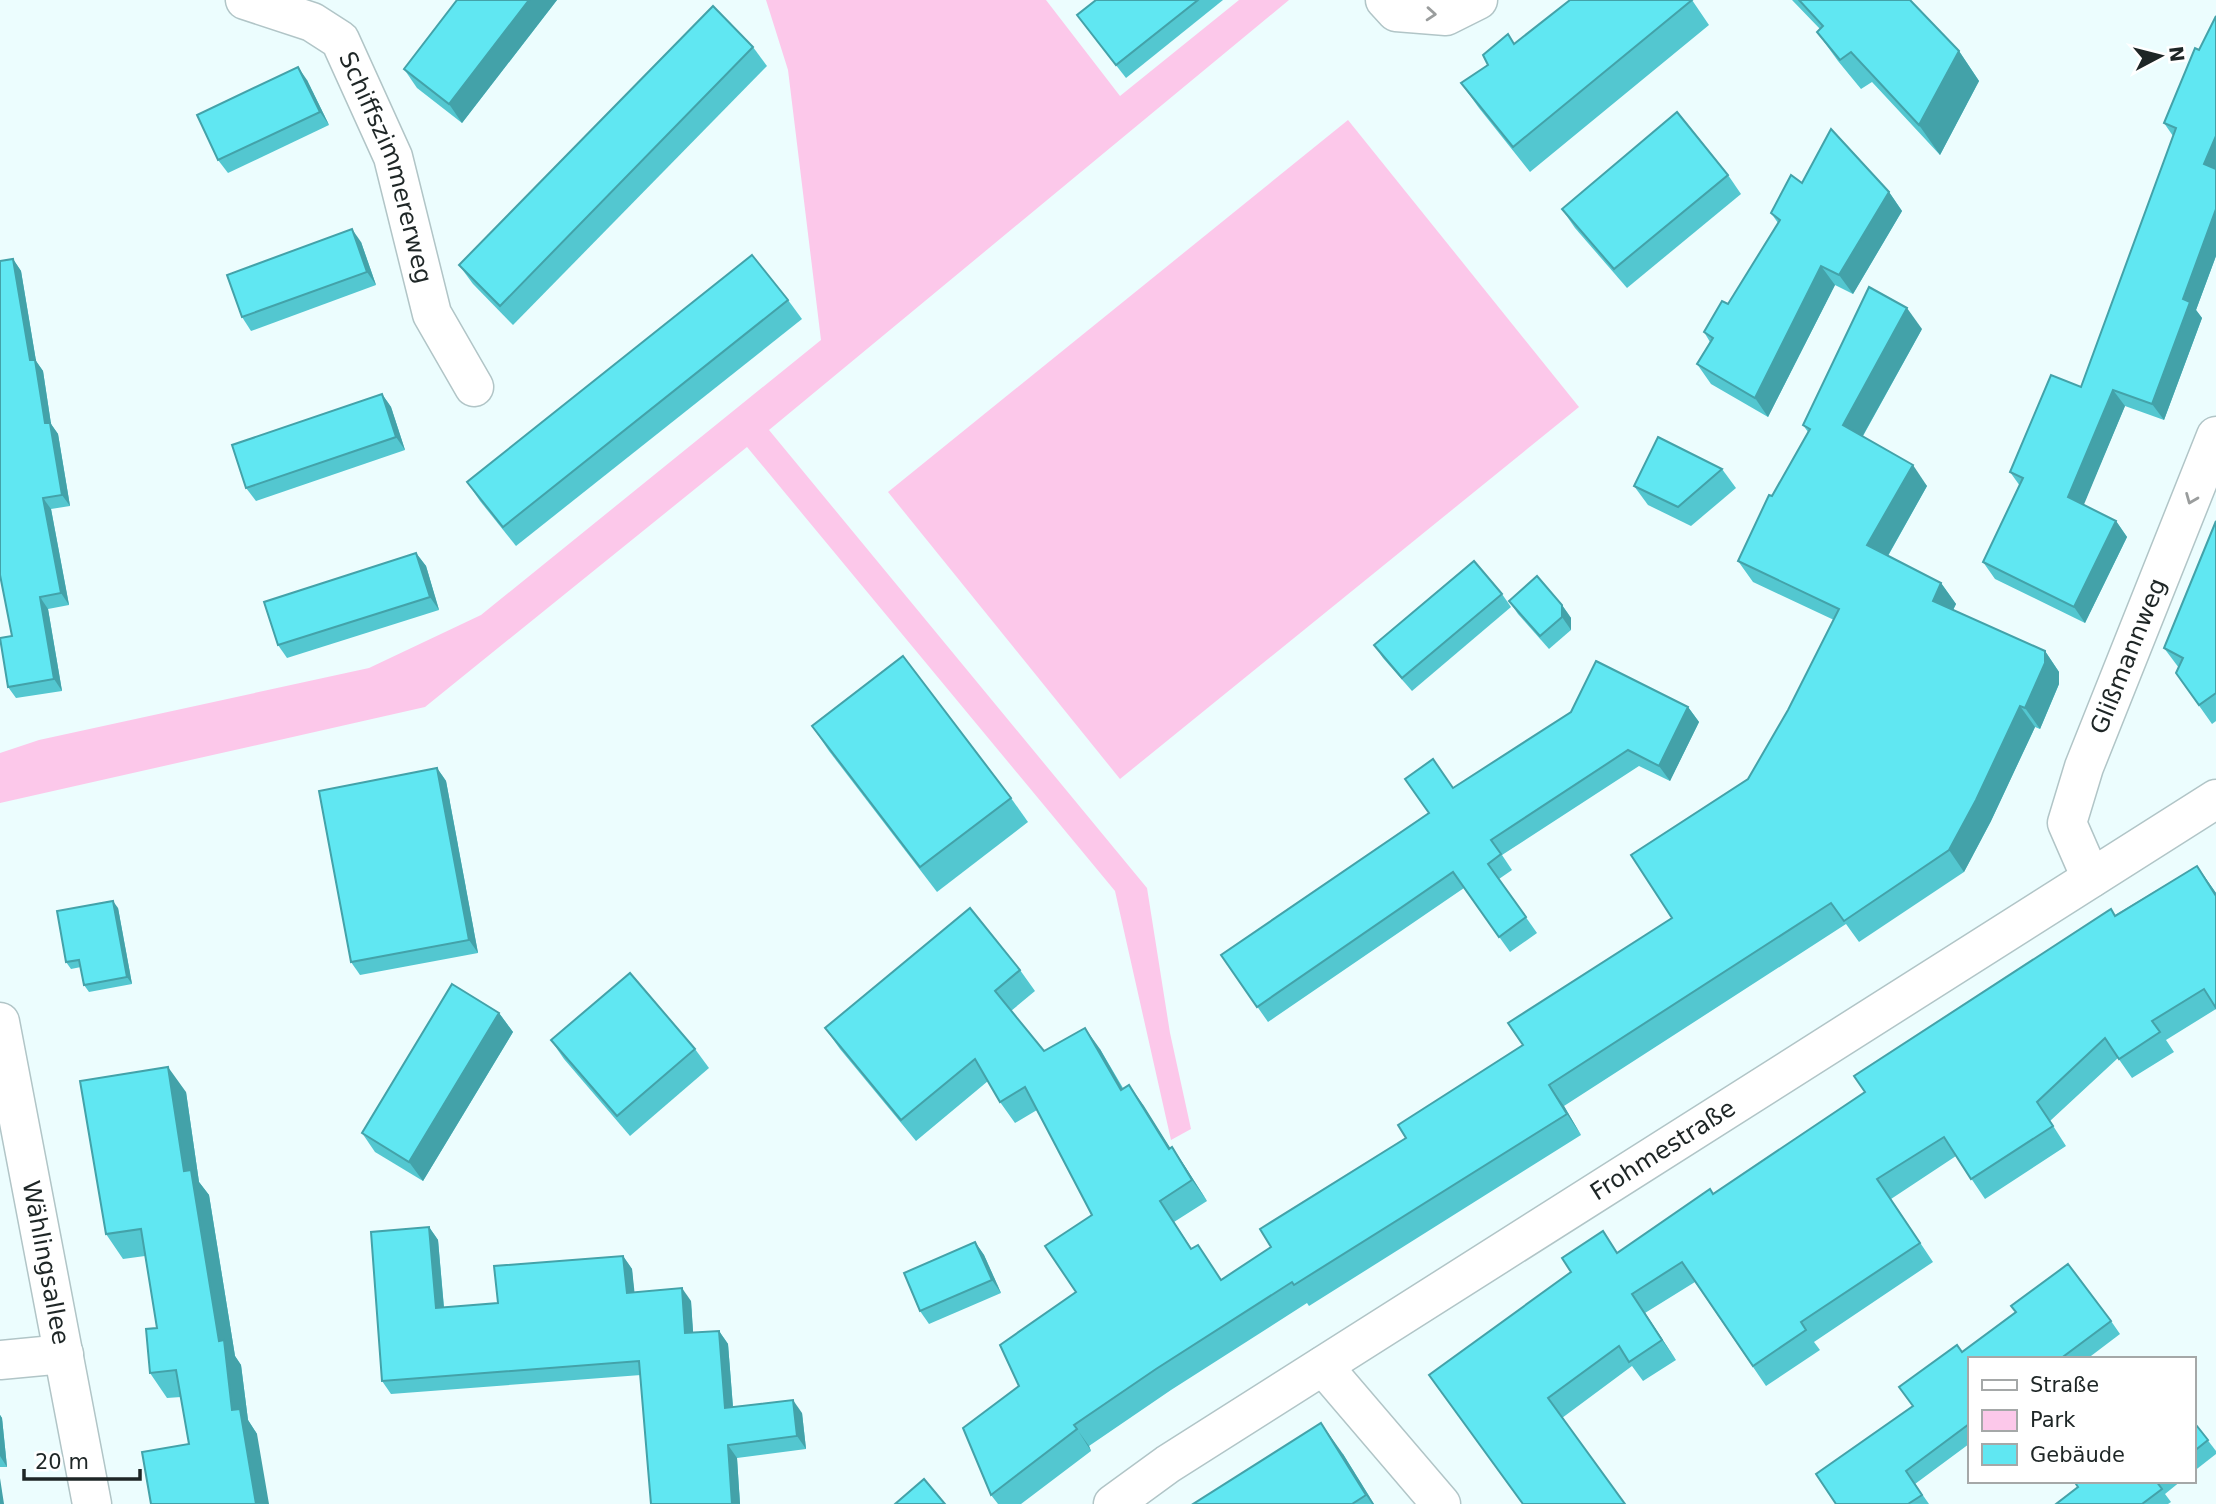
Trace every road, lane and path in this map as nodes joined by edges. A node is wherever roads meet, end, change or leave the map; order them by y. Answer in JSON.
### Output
{"nodes":[{"id":1,"x":245,"y":0,"type":"edge"},
{"id":2,"x":1385,"y":0,"type":"edge"},
{"id":3,"x":1478,"y":0,"type":"edge"},
{"id":4,"x":474,"y":387,"type":"dead end"},
{"id":5,"x":2216,"y":436,"type":"edge"},
{"id":6,"x":2216,"y":799,"type":"edge"},
{"id":7,"x":2091,"y":878,"type":"junction"},
{"id":8,"x":0,"y":1022,"type":"edge"},
{"id":9,"x":64,"y":1354,"type":"junction"},
{"id":10,"x":0,"y":1360,"type":"edge"},
{"id":11,"x":1323,"y":1366,"type":"junction"},
{"id":12,"x":92,"y":1504,"type":"edge"},
{"id":13,"x":1113,"y":1504,"type":"edge"},
{"id":14,"x":1441,"y":1504,"type":"edge"}],
"edges":[{"from":1,"to":4,"type":"street","name":"Schiffszimmererweg"},
{"from":2,"to":3,"type":"street","one_way":true},
{"from":5,"to":7,"type":"street","name":"Glißmannweg","one_way":true},
{"from":6,"to":7,"type":"street","name":"Frohmestraße"},
{"from":7,"to":11,"type":"street","name":"Frohmestraße"},
{"from":8,"to":9,"type":"street","name":"Wählingsallee"},
{"from":9,"to":10,"type":"street"},
{"from":9,"to":12,"type":"street","name":"Wählingsallee"},
{"from":11,"to":13,"type":"street","name":"Frohmestraße"},
{"from":11,"to":14,"type":"street"}]}
